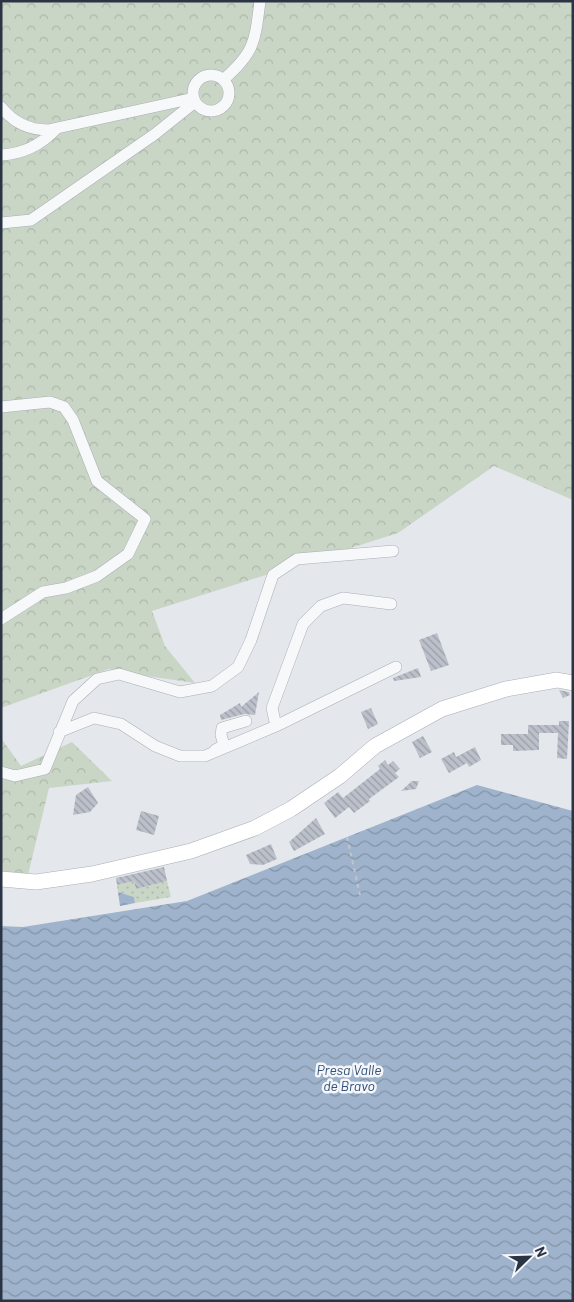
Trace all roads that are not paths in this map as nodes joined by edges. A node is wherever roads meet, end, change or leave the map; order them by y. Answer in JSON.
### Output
{"nodes":[{"id":1,"x":260,"y":1,"type":"edge"},
{"id":2,"x":224,"y":79,"type":"junction"},
{"id":3,"x":194,"y":100,"type":"junction"},
{"id":4,"x":1,"y":107,"type":"edge"},
{"id":5,"x":56,"y":129,"type":"junction"},
{"id":6,"x":1,"y":155,"type":"edge"},
{"id":7,"x":1,"y":223,"type":"edge"},
{"id":8,"x":1,"y":407,"type":"edge"},
{"id":9,"x":393,"y":551,"type":"dead end"},
{"id":10,"x":391,"y":604,"type":"dead end"},
{"id":11,"x":1,"y":618,"type":"edge"},
{"id":12,"x":396,"y":667,"type":"dead end"},
{"id":13,"x":573,"y":683,"type":"edge"},
{"id":14,"x":246,"y":721,"type":"dead end"},
{"id":15,"x":276,"y":726,"type":"junction"},
{"id":16,"x":59,"y":732,"type":"junction"},
{"id":17,"x":205,"y":756,"type":"junction"},
{"id":18,"x":1,"y":772,"type":"edge"},
{"id":19,"x":1,"y":879,"type":"edge"}],
"edges":[{"from":1,"to":2,"type":"street"},
{"from":2,"to":3,"type":"street"},
{"from":2,"to":3,"type":"street"},
{"from":3,"to":5,"type":"street"},
{"from":3,"to":7,"type":"street"},
{"from":4,"to":5,"type":"street"},
{"from":5,"to":6,"type":"street"},
{"from":8,"to":11,"type":"street"},
{"from":9,"to":16,"type":"street"},
{"from":10,"to":15,"type":"street"},
{"from":12,"to":15,"type":"street"},
{"from":13,"to":19,"type":"main road"},
{"from":14,"to":17,"type":"street"},
{"from":15,"to":17,"type":"street"},
{"from":16,"to":17,"type":"street"},
{"from":16,"to":18,"type":"street"}]}
